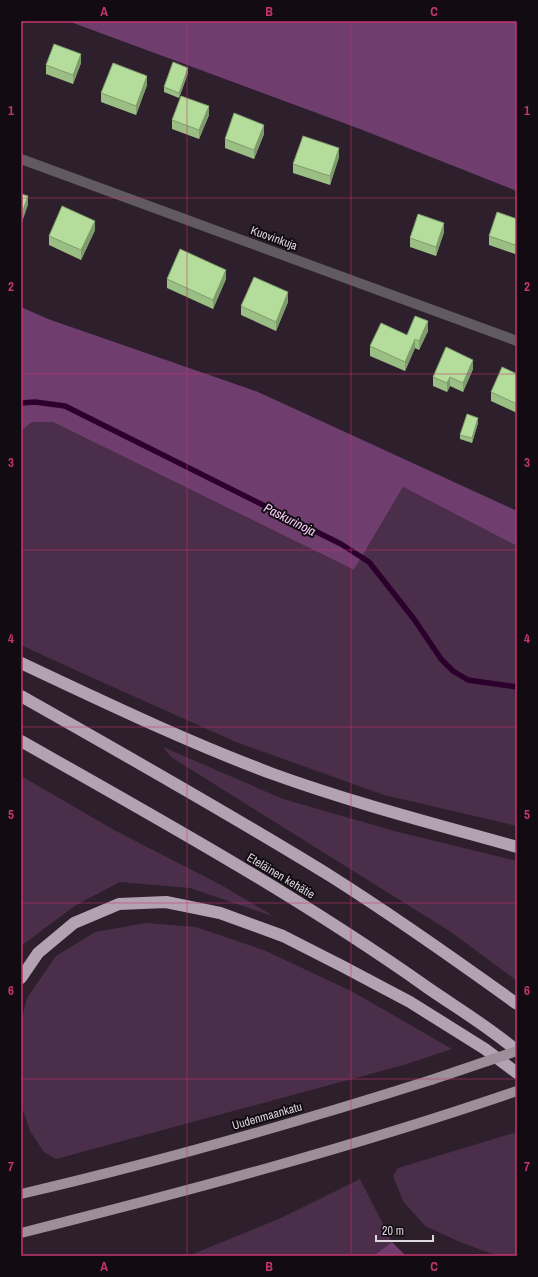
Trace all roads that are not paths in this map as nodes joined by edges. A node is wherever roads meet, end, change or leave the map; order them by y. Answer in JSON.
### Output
{"nodes":[{"id":1,"x":21,"y":159,"type":"edge"},
{"id":2,"x":517,"y":342,"type":"edge"},
{"id":3,"x":21,"y":663,"type":"edge"},
{"id":4,"x":21,"y":696,"type":"edge"},
{"id":5,"x":21,"y":741,"type":"edge"},
{"id":6,"x":517,"y":847,"type":"edge"},
{"id":7,"x":21,"y":978,"type":"edge"},
{"id":8,"x":517,"y":1004,"type":"edge"},
{"id":9,"x":517,"y":1051,"type":"edge"},
{"id":10,"x":517,"y":1073,"type":"edge"},
{"id":11,"x":517,"y":1091,"type":"edge"},
{"id":12,"x":21,"y":1194,"type":"edge"},
{"id":13,"x":21,"y":1233,"type":"edge"}],
"edges":[{"from":1,"to":2,"type":"street","name":"Kuovinkuja"},
{"from":3,"to":6,"type":"highway"},
{"from":4,"to":8,"type":"highway","name":"Eteläinen kehätie"},
{"from":5,"to":9,"type":"highway","name":"Eteläinen kehätie"},
{"from":7,"to":10,"type":"highway"},
{"from":9,"to":12,"type":"main road","name":"Uudenmaankatu","bridge":true},
{"from":11,"to":13,"type":"main road"}]}
